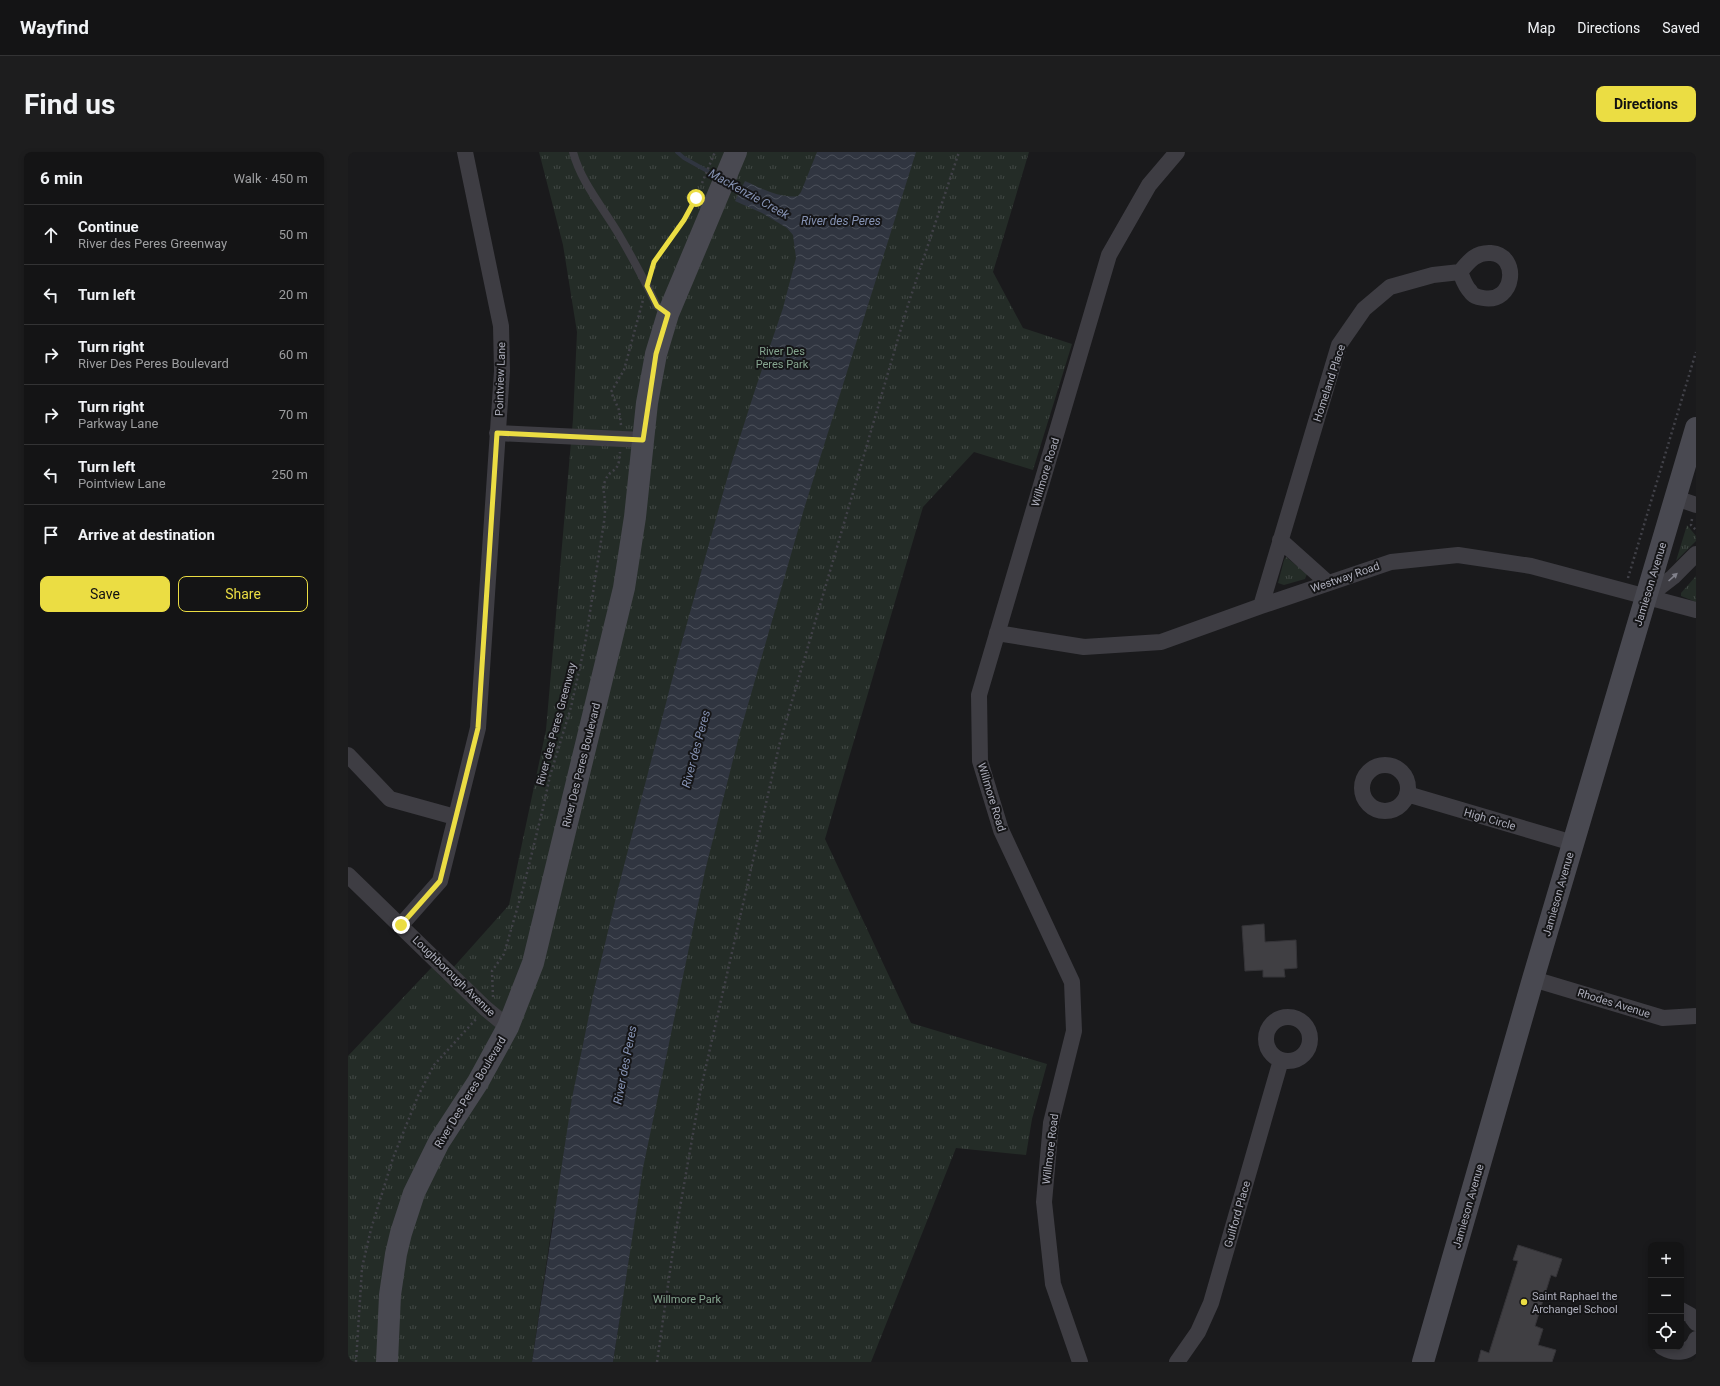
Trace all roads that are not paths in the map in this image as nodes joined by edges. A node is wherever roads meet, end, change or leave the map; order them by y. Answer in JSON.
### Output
{"nodes":[{"id":1,"x":465,"y":152,"type":"edge"},
{"id":2,"x":573,"y":152,"type":"edge"},
{"id":3,"x":1177,"y":152,"type":"edge"},
{"id":4,"x":725,"y":154,"type":"edge"},
{"id":5,"x":1460,"y":272,"type":"dead end"},
{"id":6,"x":668,"y":314,"type":"junction"},
{"id":7,"x":1696,"y":428,"type":"edge"},
{"id":8,"x":497,"y":433,"type":"junction"},
{"id":9,"x":643,"y":440,"type":"junction"},
{"id":10,"x":1676,"y":498,"type":"junction"},
{"id":11,"x":1695,"y":509,"type":"edge"},
{"id":12,"x":1280,"y":540,"type":"junction"},
{"id":13,"x":1696,"y":554,"type":"edge"},
{"id":14,"x":1328,"y":583,"type":"junction"},
{"id":15,"x":1647,"y":597,"type":"junction"},
{"id":16,"x":1261,"y":606,"type":"junction"},
{"id":17,"x":1696,"y":610,"type":"edge"},
{"id":18,"x":997,"y":633,"type":"junction"},
{"id":19,"x":348,"y":755,"type":"edge"},
{"id":20,"x":1407,"y":794,"type":"dead end"},
{"id":21,"x":455,"y":817,"type":"junction"},
{"id":22,"x":1573,"y":843,"type":"junction"},
{"id":23,"x":348,"y":876,"type":"edge"},
{"id":24,"x":401,"y":925,"type":"junction"},
{"id":25,"x":1533,"y":978,"type":"junction"},
{"id":26,"x":1696,"y":1016,"type":"edge"},
{"id":27,"x":508,"y":1027,"type":"junction"},
{"id":28,"x":1281,"y":1060,"type":"dead end"},
{"id":29,"x":1684,"y":1312,"type":"edge"},
{"id":30,"x":1696,"y":1323,"type":"edge"},
{"id":31,"x":1696,"y":1339,"type":"edge"},
{"id":32,"x":1666,"y":1354,"type":"edge"},
{"id":33,"x":387,"y":1362,"type":"edge"},
{"id":34,"x":1080,"y":1362,"type":"edge"},
{"id":35,"x":1177,"y":1362,"type":"edge"},
{"id":36,"x":1424,"y":1362,"type":"edge"}],
"edges":[{"from":1,"to":8,"type":"street","name":"Pointview Lane"},
{"from":2,"to":6,"type":"lane"},
{"from":3,"to":18,"type":"street","name":"Willmore Road"},
{"from":4,"to":6,"type":"main road","name":"River Des Peres Boulevard"},
{"from":5,"to":12,"type":"street","name":"Homeland Place"},
{"from":6,"to":9,"type":"main road","name":"River Des Peres Boulevard"},
{"from":7,"to":10,"type":"main road","name":"Jamieson Avenue"},
{"from":8,"to":9,"type":"street"},
{"from":8,"to":21,"type":"street","name":"Pointview Lane"},
{"from":9,"to":27,"type":"main road","name":"River Des Peres Boulevard"},
{"from":10,"to":11,"type":"street"},
{"from":10,"to":15,"type":"main road","name":"Jamieson Avenue"},
{"from":12,"to":14,"type":"street"},
{"from":12,"to":16,"type":"street","name":"Homeland Place"},
{"from":15,"to":13,"type":"street","one_way":true},
{"from":14,"to":15,"type":"street","name":"Westway Road"},
{"from":14,"to":16,"type":"street","name":"Westway Road"},
{"from":15,"to":17,"type":"street","name":"Westway Road"},
{"from":15,"to":22,"type":"main road","name":"Jamieson Avenue"},
{"from":16,"to":18,"type":"street","name":"Westway Road"},
{"from":18,"to":34,"type":"street","name":"Willmore Road"},
{"from":19,"to":21,"type":"street"},
{"from":20,"to":22,"type":"street","name":"High Circle"},
{"from":21,"to":24,"type":"street","name":"Pointview Lane"},
{"from":22,"to":25,"type":"main road","name":"Jamieson Avenue"},
{"from":23,"to":24,"type":"street","name":"Loughborough Avenue"},
{"from":24,"to":27,"type":"street","name":"Loughborough Avenue"},
{"from":25,"to":26,"type":"street","name":"Rhodes Avenue"},
{"from":25,"to":36,"type":"main road","name":"Jamieson Avenue"},
{"from":27,"to":33,"type":"main road","name":"River Des Peres Boulevard"},
{"from":28,"to":35,"type":"street","name":"Guilford Place"},
{"from":29,"to":30,"type":"street"},
{"from":31,"to":32,"type":"street"}]}
